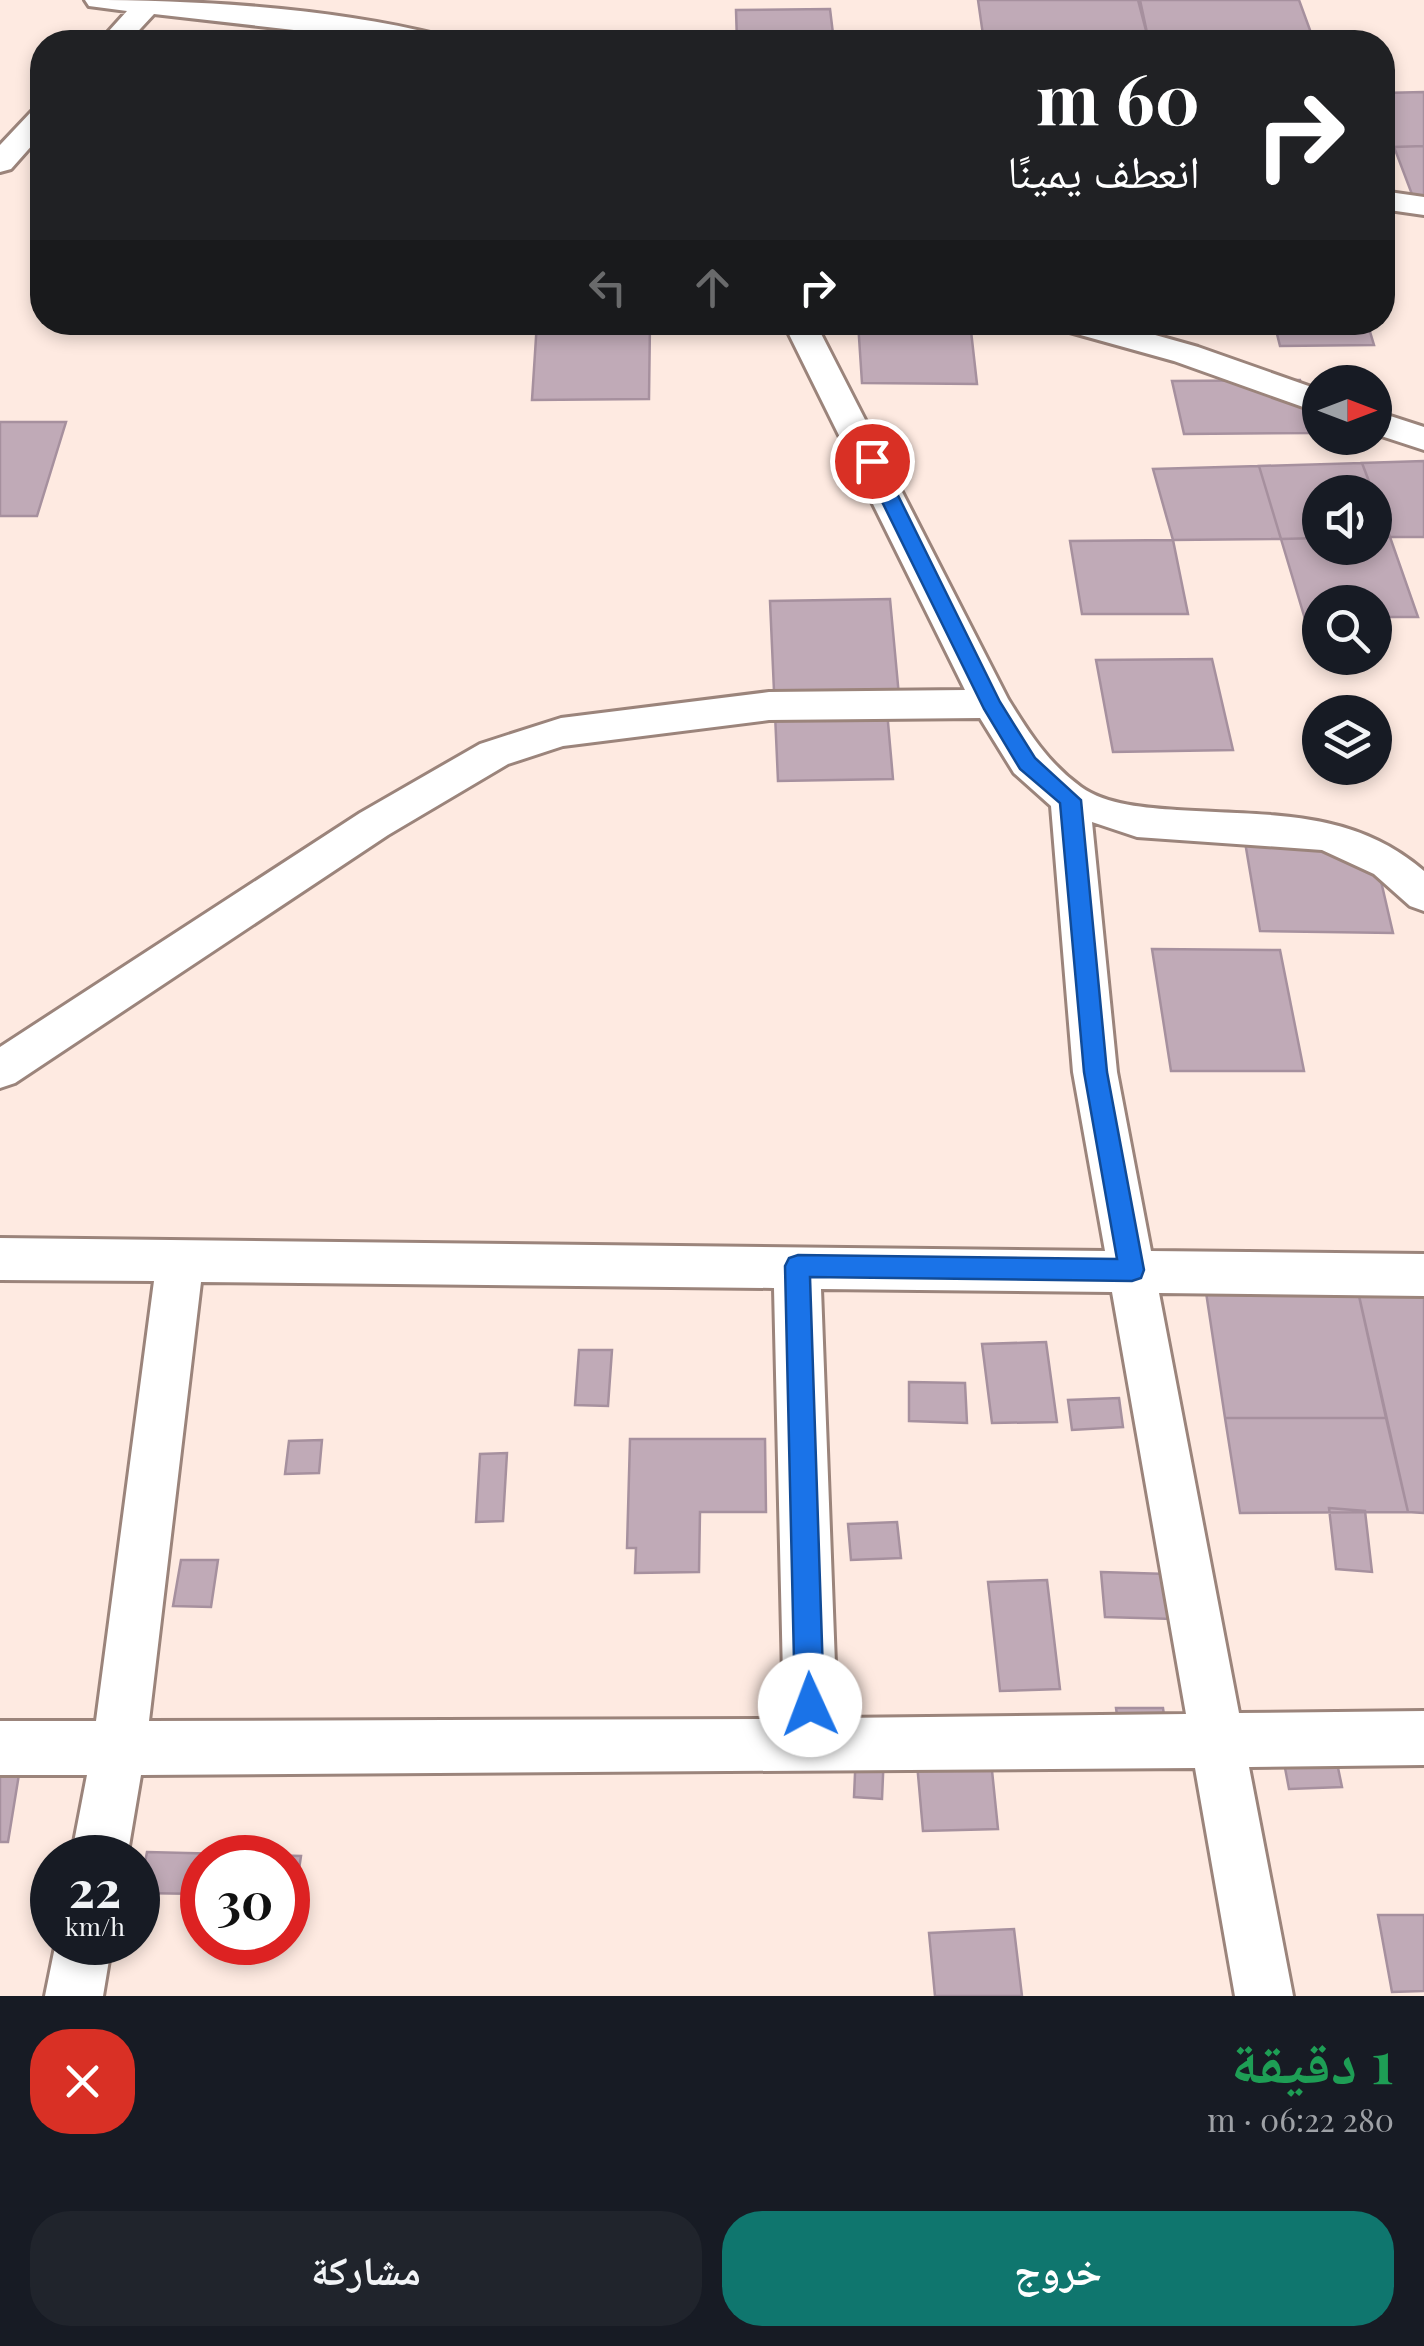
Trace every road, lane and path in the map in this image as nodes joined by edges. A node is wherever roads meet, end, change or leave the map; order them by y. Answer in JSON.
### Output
{"nodes":[{"id":1,"x":99,"y":0,"type":"edge"},
{"id":2,"x":147,"y":6,"type":"junction"},
{"id":3,"x":124,"y":30,"type":"edge"},
{"id":4,"x":375,"y":30,"type":"edge"},
{"id":5,"x":30,"y":130,"type":"edge"},
{"id":6,"x":0,"y":163,"type":"edge"},
{"id":7,"x":1395,"y":202,"type":"edge"},
{"id":8,"x":1424,"y":206,"type":"edge"},
{"id":9,"x":806,"y":335,"type":"edge"},
{"id":10,"x":1117,"y":335,"type":"edge"},
{"id":11,"x":1302,"y":396,"type":"edge"},
{"id":12,"x":1392,"y":428,"type":"edge"},
{"id":13,"x":1424,"y":439,"type":"edge"},
{"id":14,"x":991,"y":704,"type":"junction"},
{"id":15,"x":1070,"y":800,"type":"junction"},
{"id":16,"x":1424,"y":895,"type":"edge"},
{"id":17,"x":0,"y":1070,"type":"edge"},
{"id":18,"x":0,"y":1259,"type":"edge"},
{"id":19,"x":180,"y":1260,"type":"junction"},
{"id":20,"x":798,"y":1266,"type":"junction"},
{"id":21,"x":1132,"y":1270,"type":"junction"},
{"id":22,"x":1424,"y":1275,"type":"edge"},
{"id":23,"x":1424,"y":1738,"type":"edge"},
{"id":24,"x":1219,"y":1741,"type":"junction"},
{"id":25,"x":811,"y":1745,"type":"junction"},
{"id":26,"x":0,"y":1748,"type":"edge"},
{"id":27,"x":119,"y":1748,"type":"junction"},
{"id":28,"x":103,"y":1835,"type":"edge"},
{"id":29,"x":80,"y":1965,"type":"edge"},
{"id":30,"x":74,"y":1996,"type":"edge"},
{"id":31,"x":1264,"y":1996,"type":"edge"}],
"edges":[{"from":1,"to":2,"type":"street"},
{"from":2,"to":3,"type":"street"},
{"from":2,"to":4,"type":"street"},
{"from":5,"to":6,"type":"street"},
{"from":7,"to":8,"type":"street"},
{"from":9,"to":14,"type":"street"},
{"from":10,"to":11,"type":"street"},
{"from":12,"to":13,"type":"street"},
{"from":14,"to":15,"type":"street"},
{"from":14,"to":17,"type":"street"},
{"from":15,"to":16,"type":"street"},
{"from":15,"to":21,"type":"street"},
{"from":18,"to":19,"type":"street"},
{"from":19,"to":20,"type":"street"},
{"from":19,"to":27,"type":"street"},
{"from":20,"to":21,"type":"street"},
{"from":20,"to":25,"type":"street"},
{"from":21,"to":22,"type":"street"},
{"from":21,"to":24,"type":"street"},
{"from":23,"to":24,"type":"street"},
{"from":24,"to":25,"type":"street"},
{"from":24,"to":31,"type":"street"},
{"from":25,"to":27,"type":"street"},
{"from":26,"to":27,"type":"street"},
{"from":27,"to":28,"type":"street"},
{"from":29,"to":30,"type":"street"}]}
